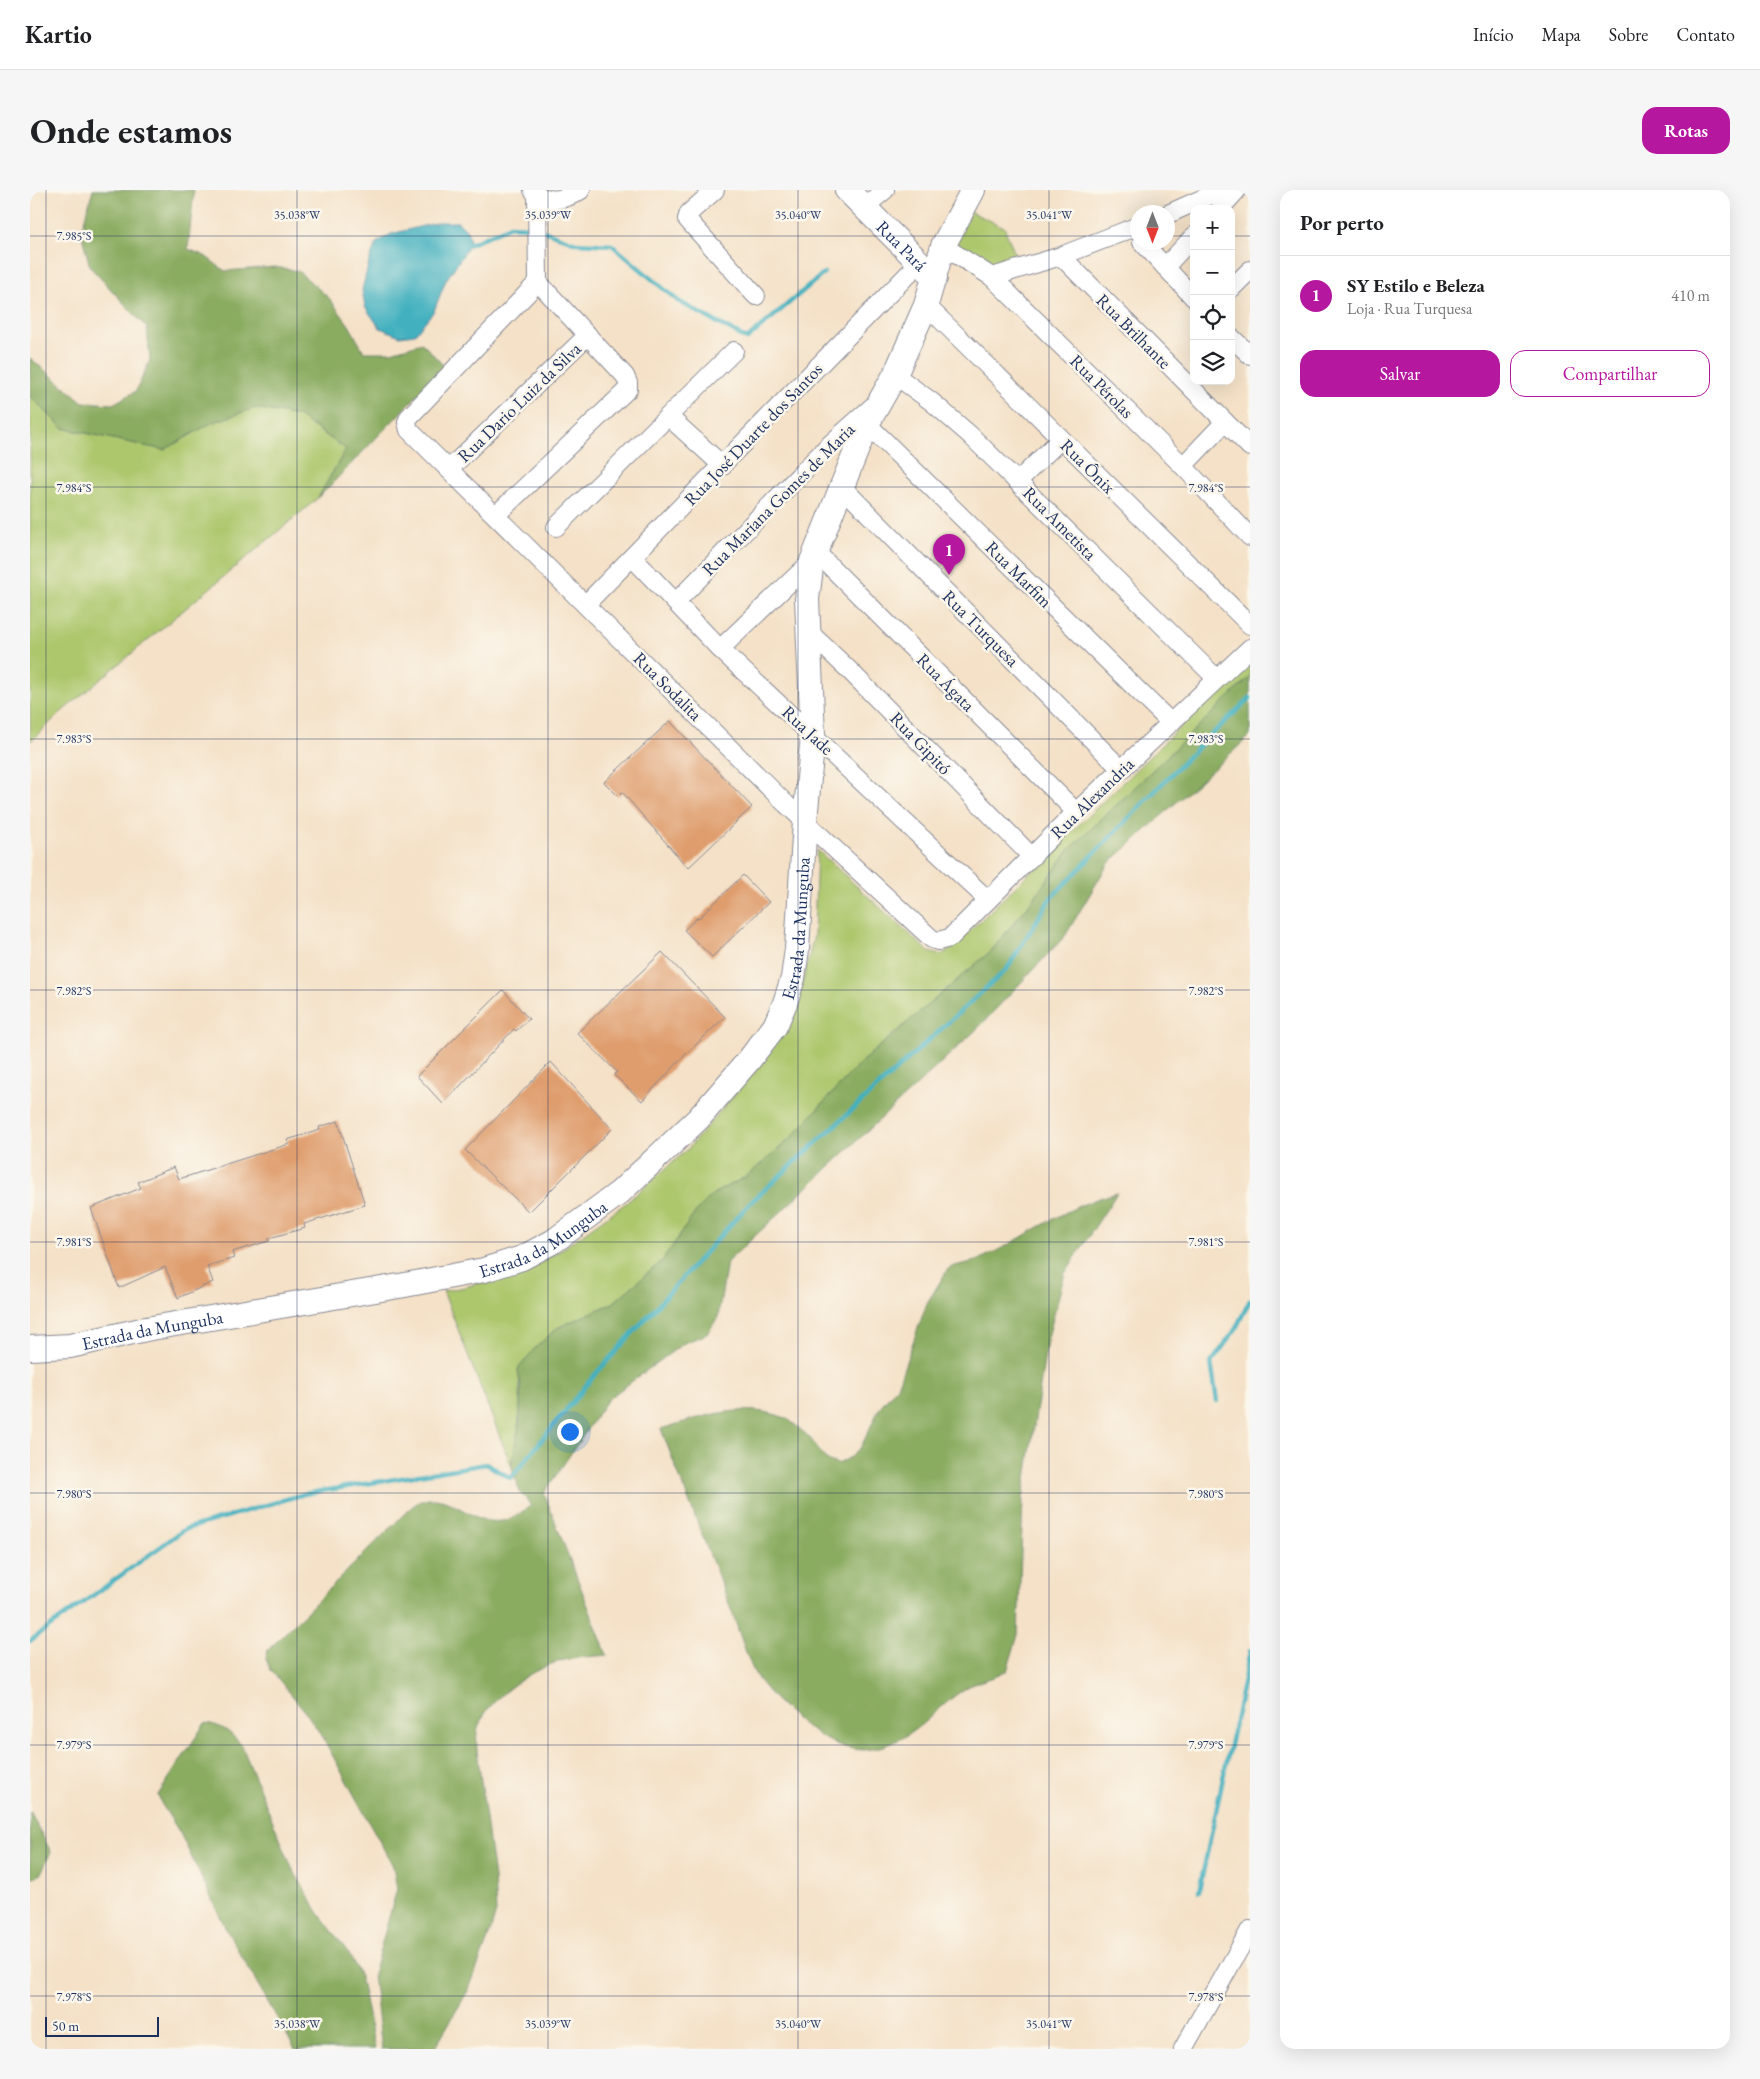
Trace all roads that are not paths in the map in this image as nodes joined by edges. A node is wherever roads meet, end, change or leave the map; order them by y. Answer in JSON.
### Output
{"nodes":[{"id":1,"x":581,"y":190,"type":"edge"},
{"id":2,"x":715,"y":190,"type":"edge"},
{"id":3,"x":847,"y":190,"type":"edge"},
{"id":4,"x":885,"y":190,"type":"edge"},
{"id":5,"x":973,"y":190,"type":"edge"},
{"id":6,"x":1222,"y":190,"type":"edge"},
{"id":7,"x":1237,"y":190,"type":"edge"},
{"id":8,"x":535,"y":192,"type":"edge"},
{"id":9,"x":1224,"y":205,"type":"edge"},
{"id":10,"x":863,"y":208,"type":"junction"},
{"id":11,"x":1175,"y":211,"type":"edge"},
{"id":12,"x":1130,"y":233,"type":"edge"},
{"id":13,"x":1190,"y":240,"type":"edge"},
{"id":14,"x":944,"y":246,"type":"junction"},
{"id":15,"x":1149,"y":250,"type":"edge"},
{"id":16,"x":1061,"y":256,"type":"junction"},
{"id":17,"x":1165,"y":267,"type":"junction"},
{"id":18,"x":927,"y":270,"type":"junction"},
{"id":19,"x":1250,"y":270,"type":"edge"},
{"id":20,"x":992,"y":277,"type":"junction"},
{"id":21,"x":538,"y":282,"type":"junction"},
{"id":22,"x":1235,"y":285,"type":"edge"},
{"id":23,"x":1191,"y":295,"type":"edge"},
{"id":24,"x":756,"y":296,"type":"dead end"},
{"id":25,"x":926,"y":305,"type":"junction"},
{"id":26,"x":588,"y":335,"type":"junction"},
{"id":27,"x":1234,"y":340,"type":"edge"},
{"id":28,"x":734,"y":351,"type":"dead end"},
{"id":29,"x":1250,"y":355,"type":"edge"},
{"id":30,"x":895,"y":375,"type":"junction"},
{"id":31,"x":882,"y":398,"type":"junction"},
{"id":32,"x":669,"y":417,"type":"junction"},
{"id":33,"x":1224,"y":422,"type":"junction"},
{"id":34,"x":867,"y":424,"type":"junction"},
{"id":35,"x":1060,"y":439,"type":"junction"},
{"id":36,"x":1250,"y":447,"type":"edge"},
{"id":37,"x":723,"y":466,"type":"junction"},
{"id":38,"x":1183,"y":466,"type":"junction"},
{"id":39,"x":449,"y":469,"type":"junction"},
{"id":40,"x":1018,"y":481,"type":"junction"},
{"id":41,"x":841,"y":486,"type":"junction"},
{"id":42,"x":496,"y":516,"type":"junction"},
{"id":43,"x":556,"y":527,"type":"dead end"},
{"id":44,"x":1250,"y":537,"type":"edge"},
{"id":45,"x":814,"y":556,"type":"junction"},
{"id":46,"x":632,"y":557,"type":"junction"},
{"id":47,"x":676,"y":602,"type":"junction"},
{"id":48,"x":586,"y":604,"type":"junction"},
{"id":49,"x":1250,"y":625,"type":"edge"},
{"id":50,"x":808,"y":631,"type":"junction"},
{"id":51,"x":1250,"y":648,"type":"edge"},
{"id":52,"x":720,"y":649,"type":"junction"},
{"id":53,"x":1217,"y":679,"type":"junction"},
{"id":54,"x":1171,"y":723,"type":"junction"},
{"id":55,"x":813,"y":735,"type":"junction"},
{"id":56,"x":1122,"y":770,"type":"junction"},
{"id":57,"x":1076,"y":812,"type":"junction"},
{"id":58,"x":805,"y":820,"type":"junction"},
{"id":59,"x":1032,"y":857,"type":"junction"},
{"id":60,"x":988,"y":900,"type":"junction"},
{"id":61,"x":932,"y":938,"type":"joint"},
{"id":62,"x":30,"y":1348,"type":"edge"},
{"id":63,"x":1250,"y":1930,"type":"edge"},
{"id":64,"x":1183,"y":2049,"type":"edge"}],
"edges":[{"from":1,"to":8,"type":"street"},
{"from":2,"to":24,"type":"street"},
{"from":3,"to":10,"type":"main road","name":"Rua Pará"},
{"from":4,"to":10,"type":"street"},
{"from":5,"to":14,"type":"main road","name":"Estrada da Munguba"},
{"from":6,"to":11,"type":"street"},
{"from":7,"to":9,"type":"street"},
{"from":8,"to":21,"type":"street"},
{"from":10,"to":18,"type":"main road","name":"Rua Pará"},
{"from":12,"to":16,"type":"street"},
{"from":13,"to":17,"type":"street"},
{"from":14,"to":18,"type":"main road","name":"Estrada da Munguba"},
{"from":14,"to":20,"type":"street","name":"Rua Pérolas"},
{"from":15,"to":17,"type":"street"},
{"from":16,"to":20,"type":"street"},
{"from":16,"to":33,"type":"street","name":"Rua Brilhante"},
{"from":17,"to":23,"type":"street"},
{"from":18,"to":25,"type":"main road","name":"Estrada da Munguba"},
{"from":18,"to":37,"type":"street","name":"Rua José Duarte dos Santos"},
{"from":19,"to":22,"type":"street"},
{"from":20,"to":38,"type":"street","name":"Rua Pérolas"},
{"from":21,"to":26,"type":"street"},
{"from":21,"to":39,"type":"street","name":"Rua Sodalita"},
{"from":25,"to":30,"type":"main road","name":"Estrada da Munguba"},
{"from":25,"to":35,"type":"street","name":"Rua Ônix"},
{"from":26,"to":39,"type":"street","name":"Rua Dario Luiz da Silva"},
{"from":26,"to":42,"type":"street"},
{"from":27,"to":29,"type":"street"},
{"from":28,"to":32,"type":"street"},
{"from":30,"to":31,"type":"main road","name":"Estrada da Munguba"},
{"from":30,"to":40,"type":"street","name":"Rua Ametista"},
{"from":31,"to":34,"type":"main road","name":"Estrada da Munguba"},
{"from":31,"to":47,"type":"street","name":"Rua Mariana Gomes de Maria"},
{"from":32,"to":37,"type":"street"},
{"from":32,"to":43,"type":"street"},
{"from":33,"to":36,"type":"street","name":"Rua Brilhante"},
{"from":33,"to":38,"type":"street"},
{"from":34,"to":41,"type":"main road","name":"Estrada da Munguba"},
{"from":34,"to":54,"type":"street","name":"Rua Marfim"},
{"from":35,"to":40,"type":"street"},
{"from":35,"to":49,"type":"street","name":"Rua Ônix"},
{"from":37,"to":46,"type":"street","name":"Rua José Duarte dos Santos"},
{"from":38,"to":44,"type":"street","name":"Rua Pérolas"},
{"from":39,"to":42,"type":"street","name":"Rua Sodalita"},
{"from":40,"to":53,"type":"street","name":"Rua Ametista"},
{"from":41,"to":45,"type":"main road","name":"Estrada da Munguba"},
{"from":41,"to":56,"type":"street","name":"Rua Turquesa"},
{"from":42,"to":48,"type":"street","name":"Rua Sodalita"},
{"from":45,"to":50,"type":"main road","name":"Estrada da Munguba"},
{"from":45,"to":52,"type":"street"},
{"from":45,"to":57,"type":"street","name":"Rua Ágata"},
{"from":46,"to":47,"type":"street","name":"Rua Jade"},
{"from":46,"to":48,"type":"street","name":"Rua José Duarte dos Santos"},
{"from":47,"to":52,"type":"street","name":"Rua Jade"},
{"from":48,"to":58,"type":"street","name":"Rua Sodalita"},
{"from":50,"to":55,"type":"main road","name":"Estrada da Munguba"},
{"from":50,"to":59,"type":"street","name":"Rua Gipitó"},
{"from":51,"to":53,"type":"street","name":"Rua Alexandria"},
{"from":52,"to":55,"type":"street","name":"Rua Jade"},
{"from":53,"to":54,"type":"street","name":"Rua Alexandria"},
{"from":54,"to":56,"type":"street","name":"Rua Alexandria"},
{"from":55,"to":58,"type":"main road","name":"Estrada da Munguba"},
{"from":55,"to":60,"type":"street","name":"Rua Jade"},
{"from":56,"to":57,"type":"street","name":"Rua Alexandria"},
{"from":57,"to":59,"type":"street","name":"Rua Alexandria"},
{"from":58,"to":61,"type":"street","name":"Rua Sodalita"},
{"from":58,"to":62,"type":"main road","name":"Estrada da Munguba"},
{"from":59,"to":60,"type":"street","name":"Rua Alexandria"},
{"from":60,"to":61,"type":"street","name":"Rua Alexandria"},
{"from":63,"to":64,"type":"street"}]}
